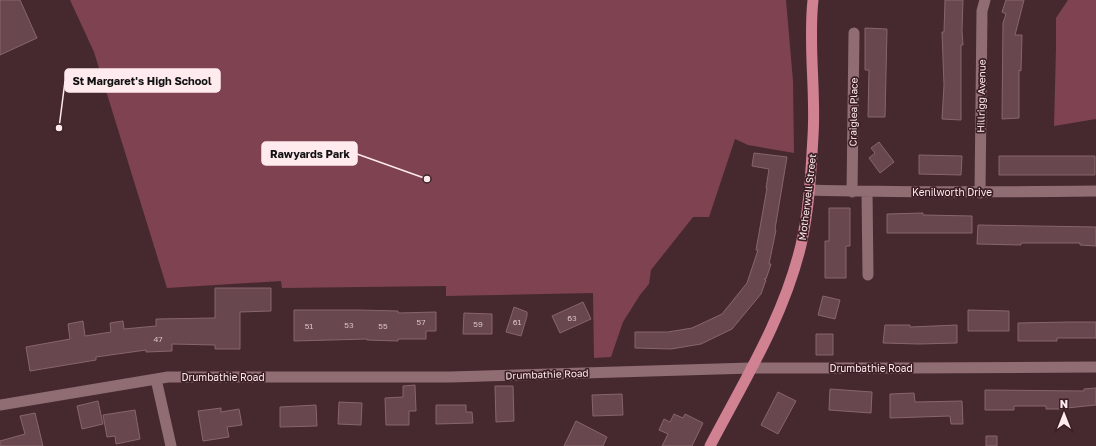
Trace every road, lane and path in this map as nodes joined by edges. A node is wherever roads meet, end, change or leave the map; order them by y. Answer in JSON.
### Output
{"nodes":[{"id":1,"x":812,"y":0,"type":"edge"},
{"id":2,"x":985,"y":0,"type":"edge"},
{"id":3,"x":854,"y":33,"type":"dead end"},
{"id":4,"x":809,"y":190,"type":"junction"},
{"id":5,"x":1096,"y":191,"type":"edge"},
{"id":6,"x":852,"y":192,"type":"junction"},
{"id":7,"x":867,"y":192,"type":"junction"},
{"id":8,"x":980,"y":193,"type":"junction"},
{"id":9,"x":868,"y":275,"type":"dead end"},
{"id":10,"x":1096,"y":367,"type":"edge"},
{"id":11,"x":751,"y":368,"type":"junction"},
{"id":12,"x":156,"y":379,"type":"junction"},
{"id":13,"x":0,"y":405,"type":"edge"},
{"id":14,"x":171,"y":446,"type":"edge"},
{"id":15,"x":710,"y":446,"type":"edge"}],
"edges":[{"from":1,"to":4,"type":"main road","name":"Motherwell Street"},
{"from":2,"to":8,"type":"street","name":"Hillrigg Avenue"},
{"from":3,"to":6,"type":"street","name":"Craiglea Place"},
{"from":4,"to":6,"type":"street","name":"Kenilworth Drive"},
{"from":4,"to":11,"type":"main road","name":"Motherwell Street"},
{"from":5,"to":8,"type":"street","name":"Kenilworth Drive"},
{"from":6,"to":7,"type":"street","name":"Kenilworth Drive"},
{"from":7,"to":8,"type":"street","name":"Kenilworth Drive"},
{"from":7,"to":9,"type":"street"},
{"from":10,"to":11,"type":"street","name":"Drumbathie Road"},
{"from":11,"to":12,"type":"street","name":"Drumbathie Road"},
{"from":11,"to":15,"type":"main road","name":"Motherwell Street"},
{"from":12,"to":13,"type":"street","name":"Drumbathie Road"},
{"from":12,"to":14,"type":"street"}]}
